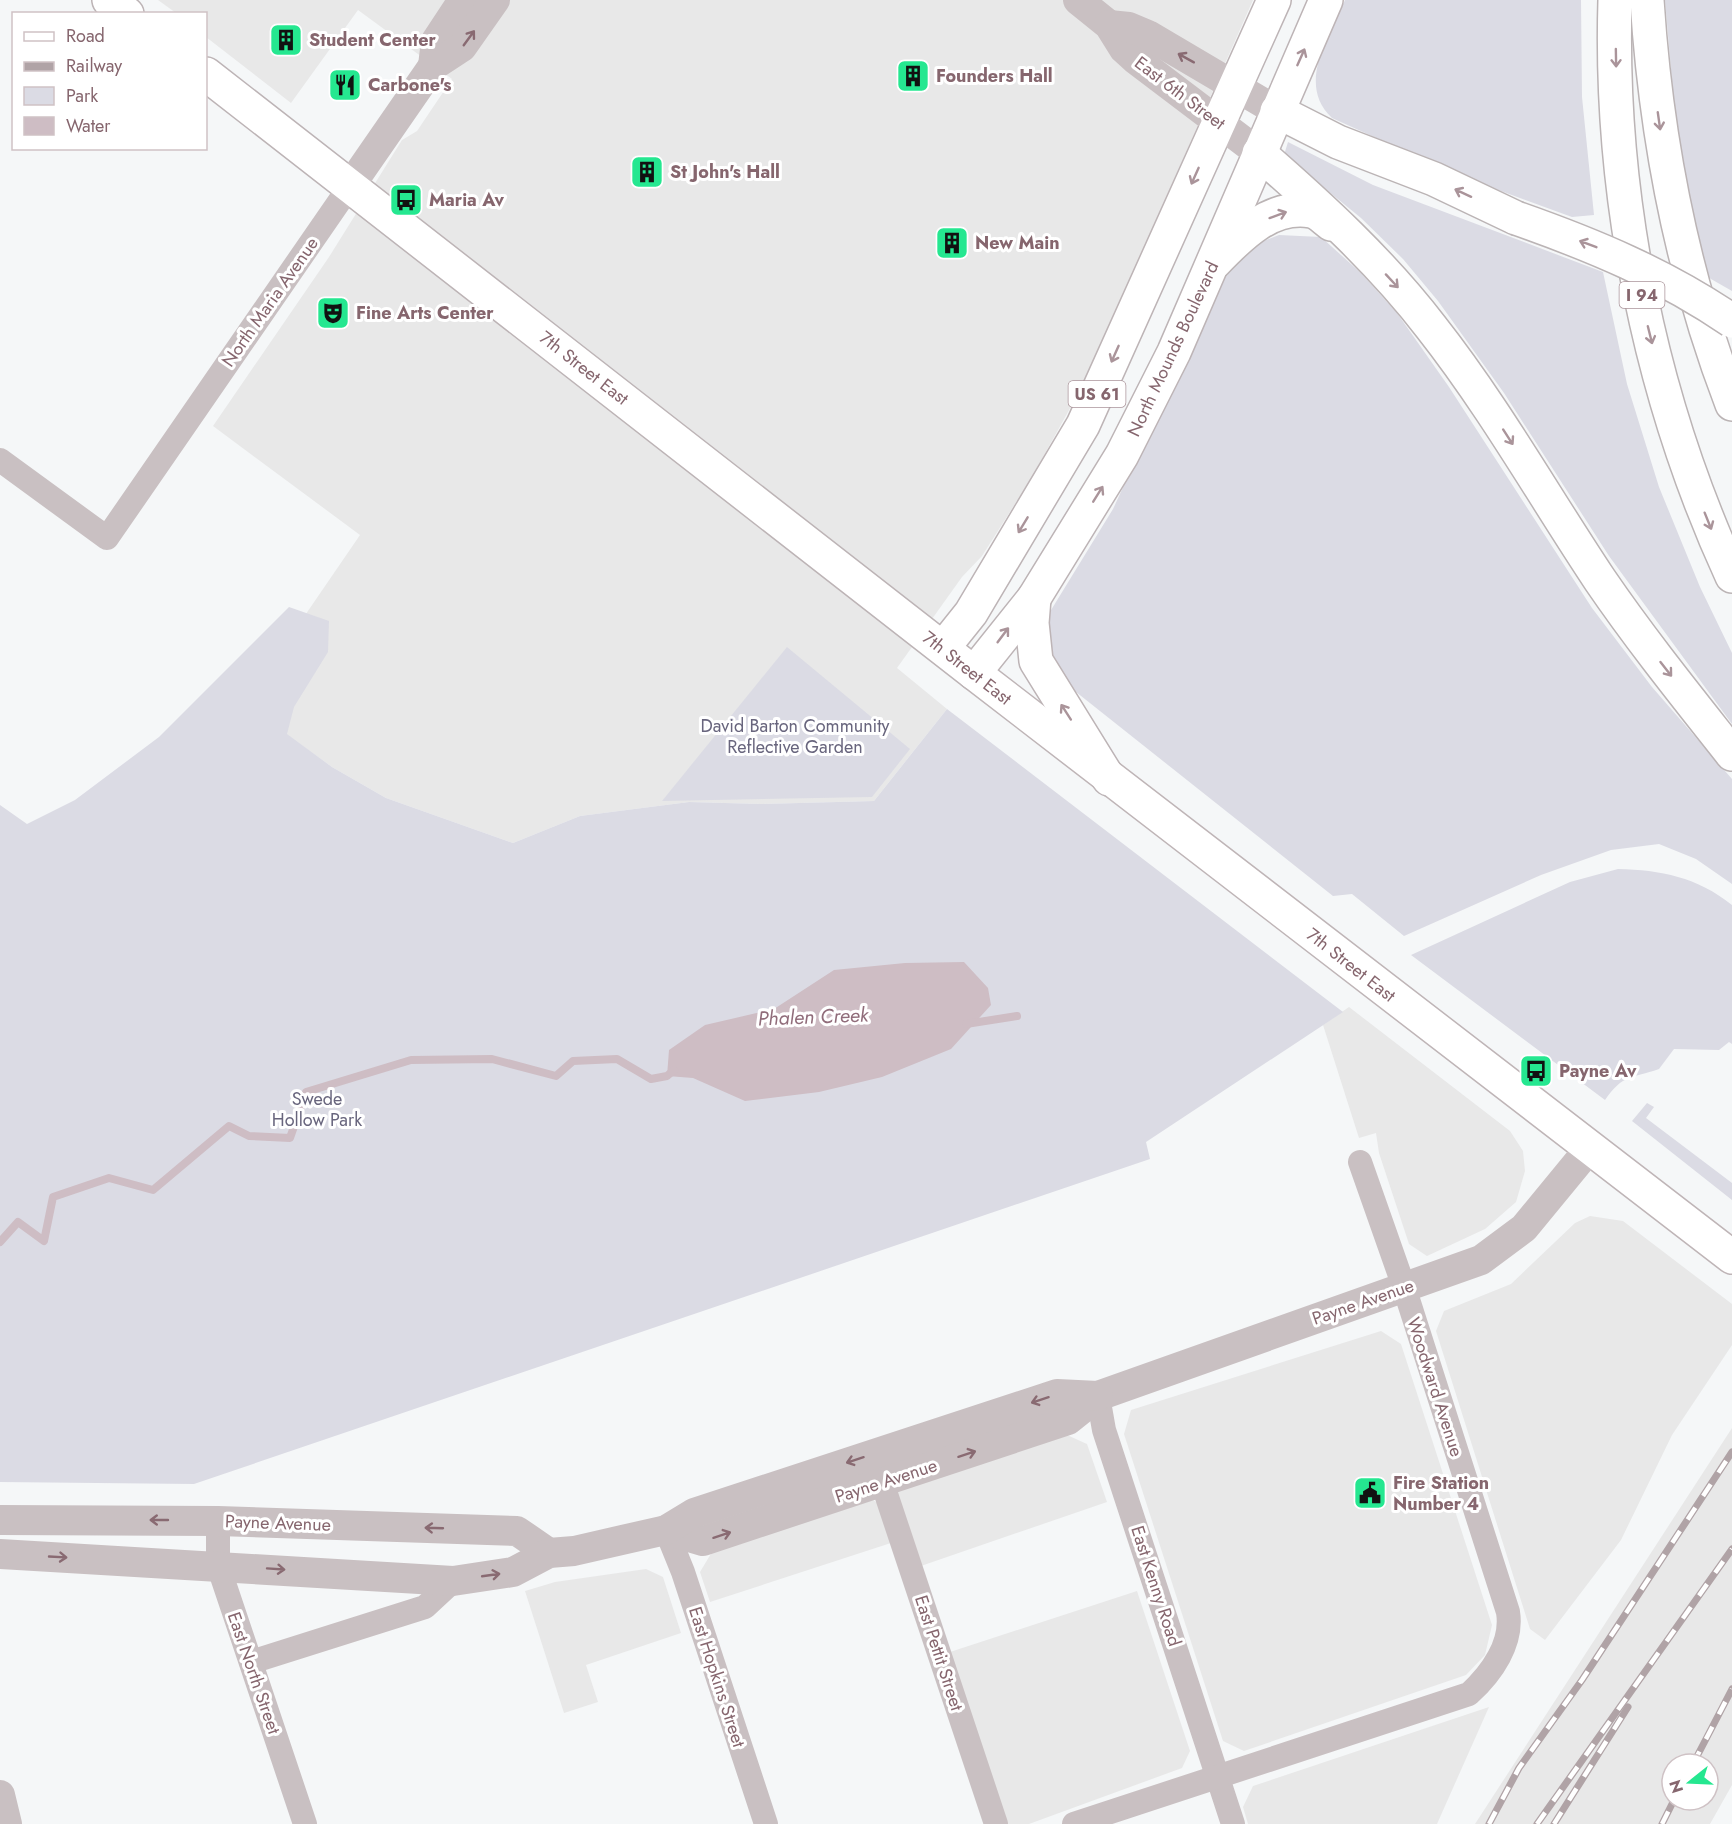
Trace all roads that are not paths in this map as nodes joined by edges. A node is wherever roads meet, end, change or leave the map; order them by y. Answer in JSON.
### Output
{"nodes":[{"id":1,"x":109,"y":0,"type":"edge"},
{"id":2,"x":463,"y":0,"type":"edge"},
{"id":3,"x":495,"y":0,"type":"edge"},
{"id":4,"x":1078,"y":0,"type":"edge"},
{"id":5,"x":1274,"y":0,"type":"edge"},
{"id":6,"x":1326,"y":0,"type":"edge"},
{"id":7,"x":1615,"y":0,"type":"edge"},
{"id":8,"x":1647,"y":0,"type":"edge"},
{"id":9,"x":124,"y":12,"type":"edge"},
{"id":10,"x":1109,"y":25,"type":"junction"},
{"id":11,"x":433,"y":66,"type":"junction"},
{"id":12,"x":207,"y":76,"type":"edge"},
{"id":13,"x":1237,"y":86,"type":"junction"},
{"id":14,"x":1277,"y":111,"type":"junction"},
{"id":15,"x":1219,"y":123,"type":"junction"},
{"id":16,"x":1259,"y":153,"type":"junction"},
{"id":17,"x":350,"y":186,"type":"junction"},
{"id":18,"x":1352,"y":238,"type":"junction"},
{"id":19,"x":1215,"y":261,"type":"junction"},
{"id":20,"x":1732,"y":321,"type":"edge"},
{"id":21,"x":1732,"y":404,"type":"edge"},
{"id":22,"x":0,"y":460,"type":"edge"},
{"id":23,"x":1732,"y":576,"type":"edge"},
{"id":24,"x":1034,"y":598,"type":"junction"},
{"id":25,"x":943,"y":648,"type":"junction"},
{"id":26,"x":974,"y":673,"type":"junction"},
{"id":27,"x":1732,"y":754,"type":"edge"},
{"id":28,"x":1109,"y":779,"type":"junction"},
{"id":29,"x":1589,"y":1149,"type":"junction"},
{"id":30,"x":1360,"y":1162,"type":"dead end"},
{"id":31,"x":1732,"y":1257,"type":"edge"},
{"id":32,"x":1404,"y":1287,"type":"junction"},
{"id":33,"x":1098,"y":1396,"type":"junction"},
{"id":34,"x":882,"y":1482,"type":"junction"},
{"id":35,"x":0,"y":1520,"type":"edge"},
{"id":36,"x":218,"y":1521,"type":"junction"},
{"id":37,"x":666,"y":1530,"type":"junction"},
{"id":38,"x":549,"y":1553,"type":"junction"},
{"id":39,"x":0,"y":1554,"type":"edge"},
{"id":40,"x":218,"y":1565,"type":"junction"},
{"id":41,"x":453,"y":1581,"type":"junction"},
{"id":42,"x":251,"y":1662,"type":"junction"},
{"id":43,"x":1217,"y":1776,"type":"junction"},
{"id":44,"x":0,"y":1795,"type":"edge"},
{"id":45,"x":7,"y":1824,"type":"edge"},
{"id":46,"x":305,"y":1824,"type":"edge"},
{"id":47,"x":766,"y":1824,"type":"edge"},
{"id":48,"x":996,"y":1824,"type":"edge"},
{"id":49,"x":1074,"y":1824,"type":"edge"},
{"id":50,"x":1233,"y":1824,"type":"edge"}],
"edges":[{"from":1,"to":9,"type":"main road"},
{"from":2,"to":11,"type":"street","name":"North Maria Avenue"},
{"from":11,"to":3,"type":"street","name":"North Maria Avenue","one_way":true},
{"from":4,"to":10,"type":"street","name":"East 6th Street"},
{"from":5,"to":13,"type":"main road","number":"US 61"},
{"from":14,"to":6,"type":"main road","name":"North Mounds Boulevard","number":"US 61","one_way":true},
{"from":7,"to":23,"type":"main road","number":"I 94","one_way":true},
{"from":8,"to":21,"type":"main road","one_way":true},
{"from":13,"to":10,"type":"street","name":"East 6th Street","one_way":true},
{"from":10,"to":15,"type":"street","name":"East 6th Street"},
{"from":11,"to":17,"type":"street","name":"North Maria Avenue"},
{"from":12,"to":17,"type":"main road","name":"7th Street East"},
{"from":13,"to":14,"type":"street","name":"East 6th Street"},
{"from":13,"to":15,"type":"main road","number":"US 61"},
{"from":14,"to":16,"type":"main road","name":"North Mounds Boulevard","number":"US 61"},
{"from":20,"to":14,"type":"main road","one_way":true,"bridge":true},
{"from":15,"to":16,"type":"street","name":"East 6th Street"},
{"from":15,"to":25,"type":"main road","number":"US 61","one_way":true},
{"from":16,"to":18,"type":"main road"},
{"from":16,"to":19,"type":"main road","name":"North Mounds Boulevard","number":"US 61"},
{"from":17,"to":22,"type":"street","name":"North Maria Avenue"},
{"from":17,"to":25,"type":"main road","name":"7th Street East"},
{"from":19,"to":18,"type":"main road","one_way":true},
{"from":18,"to":27,"type":"main road","one_way":true},
{"from":24,"to":19,"type":"main road","name":"North Mounds Boulevard","number":"US 61","one_way":true},
{"from":26,"to":24,"type":"main road","name":"North Mounds Boulevard","number":"US 61","one_way":true},
{"from":28,"to":24,"type":"main road","one_way":true},
{"from":25,"to":26,"type":"main road","name":"7th Street East"},
{"from":26,"to":28,"type":"main road","name":"7th Street East"},
{"from":28,"to":29,"type":"main road","name":"7th Street East"},
{"from":29,"to":31,"type":"main road","name":"7th Street East"},
{"from":29,"to":32,"type":"street","name":"Payne Avenue"},
{"from":30,"to":32,"type":"street","name":"Woodward Avenue"},
{"from":32,"to":33,"type":"street","name":"Payne Avenue"},
{"from":32,"to":43,"type":"street","name":"Woodward Avenue"},
{"from":34,"to":33,"type":"street","name":"Payne Avenue","one_way":true},
{"from":33,"to":37,"type":"street","name":"Payne Avenue","one_way":true},
{"from":33,"to":43,"type":"street","name":"East Kenny Road"},
{"from":37,"to":34,"type":"street","name":"Payne Avenue","one_way":true},
{"from":34,"to":48,"type":"street","name":"East Pettit Street"},
{"from":36,"to":35,"type":"street","name":"Payne Avenue","one_way":true},
{"from":38,"to":36,"type":"street","name":"Payne Avenue","one_way":true},
{"from":36,"to":40,"type":"street","name":"East North Street"},
{"from":37,"to":38,"type":"street","name":"Payne Avenue"},
{"from":37,"to":47,"type":"street","name":"East Hopkins Street"},
{"from":41,"to":38,"type":"street","name":"Payne Avenue","one_way":true},
{"from":39,"to":40,"type":"street","name":"Payne Avenue","one_way":true},
{"from":40,"to":41,"type":"street","name":"Payne Avenue","one_way":true},
{"from":40,"to":42,"type":"street","name":"East North Street"},
{"from":41,"to":42,"type":"street"},
{"from":42,"to":46,"type":"street","name":"East North Street"},
{"from":43,"to":49,"type":"street","name":"Woodward Avenue"},
{"from":43,"to":50,"type":"street","name":"East Kenny Road"},
{"from":44,"to":45,"type":"street"}]}
